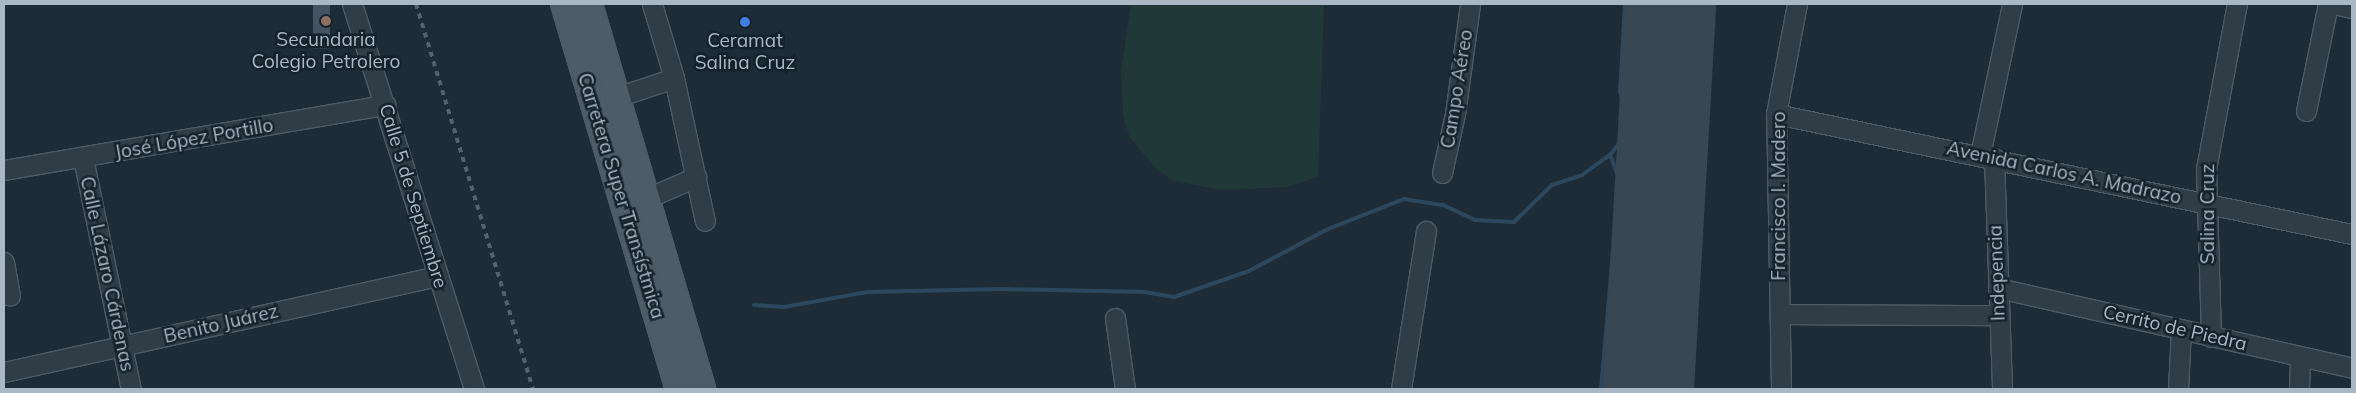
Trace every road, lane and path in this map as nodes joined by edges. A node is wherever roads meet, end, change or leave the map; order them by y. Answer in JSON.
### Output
{"nodes":[{"id":1,"x":352,"y":4,"type":"edge"},
{"id":2,"x":563,"y":4,"type":"edge"},
{"id":3,"x":590,"y":4,"type":"edge"},
{"id":4,"x":652,"y":4,"type":"edge"},
{"id":5,"x":1470,"y":4,"type":"edge"},
{"id":6,"x":1797,"y":4,"type":"edge"},
{"id":7,"x":2012,"y":4,"type":"edge"},
{"id":8,"x":2237,"y":4,"type":"edge"},
{"id":9,"x":2328,"y":4,"type":"edge"},
{"id":10,"x":2334,"y":4,"type":"edge"},
{"id":11,"x":2352,"y":8,"type":"edge"},
{"id":12,"x":674,"y":78,"type":"junction"},
{"id":13,"x":617,"y":97,"type":"junction"},
{"id":14,"x":385,"y":106,"type":"junction"},
{"id":15,"x":2306,"y":111,"type":"dead end"},
{"id":16,"x":1776,"y":114,"type":"junction"},
{"id":17,"x":1987,"y":156,"type":"junction"},
{"id":18,"x":83,"y":158,"type":"junction"},
{"id":19,"x":4,"y":170,"type":"edge"},
{"id":20,"x":1442,"y":173,"type":"dead end"},
{"id":21,"x":696,"y":176,"type":"junction"},
{"id":22,"x":645,"y":199,"type":"junction"},
{"id":23,"x":2206,"y":202,"type":"junction"},
{"id":24,"x":705,"y":221,"type":"dead end"},
{"id":25,"x":1426,"y":231,"type":"dead end"},
{"id":26,"x":2352,"y":234,"type":"edge"},
{"id":27,"x":4,"y":262,"type":"edge"},
{"id":28,"x":438,"y":276,"type":"junction"},
{"id":29,"x":1998,"y":288,"type":"junction"},
{"id":30,"x":4,"y":294,"type":"edge"},
{"id":31,"x":1780,"y":314,"type":"junction"},
{"id":32,"x":1999,"y":315,"type":"junction"},
{"id":33,"x":1115,"y":318,"type":"dead end"},
{"id":34,"x":2181,"y":329,"type":"junction"},
{"id":35,"x":2210,"y":337,"type":"junction"},
{"id":36,"x":122,"y":345,"type":"junction"},
{"id":37,"x":2300,"y":357,"type":"junction"},
{"id":38,"x":2352,"y":368,"type":"edge"},
{"id":39,"x":4,"y":372,"type":"edge"},
{"id":40,"x":131,"y":389,"type":"edge"},
{"id":41,"x":474,"y":389,"type":"edge"},
{"id":42,"x":678,"y":389,"type":"edge"},
{"id":43,"x":703,"y":389,"type":"edge"},
{"id":44,"x":1125,"y":389,"type":"edge"},
{"id":45,"x":1401,"y":389,"type":"edge"},
{"id":46,"x":1781,"y":389,"type":"edge"},
{"id":47,"x":2002,"y":389,"type":"edge"},
{"id":48,"x":2178,"y":389,"type":"edge"},
{"id":49,"x":2299,"y":389,"type":"edge"}],
"edges":[{"from":1,"to":14,"type":"street","name":"Calle 5 de Septiembre"},
{"from":2,"to":42,"type":"main road","name":"Carretera Super Transístmica"},
{"from":3,"to":13,"type":"main road","name":"Carretera Super Transístmica"},
{"from":4,"to":12,"type":"street"},
{"from":5,"to":20,"type":"street","name":"Campo Aéreo"},
{"from":6,"to":16,"type":"street","name":"Francisco I. Madero"},
{"from":7,"to":17,"type":"street","name":"Indepencia"},
{"from":8,"to":23,"type":"street","name":"Salina Cruz"},
{"from":9,"to":15,"type":"street"},
{"from":10,"to":11,"type":"street"},
{"from":12,"to":13,"type":"street"},
{"from":12,"to":21,"type":"street"},
{"from":13,"to":22,"type":"main road","name":"Carretera Super Transístmica"},
{"from":14,"to":18,"type":"street","name":"José López Portillo"},
{"from":14,"to":28,"type":"street","name":"Calle 5 de Septiembre"},
{"from":16,"to":17,"type":"street","name":"Avenida Carlos A. Madrazo"},
{"from":16,"to":31,"type":"street","name":"Francisco I. Madero"},
{"from":17,"to":23,"type":"street","name":"Avenida Carlos A. Madrazo"},
{"from":17,"to":29,"type":"street","name":"Indepencia"},
{"from":18,"to":19,"type":"street","name":"José López Portillo"},
{"from":18,"to":36,"type":"street","name":"Calle Lázaro Cárdenas"},
{"from":21,"to":22,"type":"street"},
{"from":21,"to":24,"type":"street"},
{"from":22,"to":43,"type":"main road","name":"Carretera Super Transístmica"},
{"from":23,"to":26,"type":"street","name":"Avenida Carlos A. Madrazo"},
{"from":23,"to":35,"type":"street","name":"Salina Cruz"},
{"from":25,"to":45,"type":"street"},
{"from":27,"to":30,"type":"street"},
{"from":28,"to":36,"type":"street","name":"Benito Juárez"},
{"from":28,"to":41,"type":"street","name":"Calle 5 de Septiembre"},
{"from":29,"to":32,"type":"street","name":"Indepencia"},
{"from":29,"to":34,"type":"street","name":"Cerrito de Piedra"},
{"from":31,"to":32,"type":"street"},
{"from":31,"to":46,"type":"street","name":"Francisco I. Madero"},
{"from":32,"to":47,"type":"street","name":"Indepencia"},
{"from":33,"to":44,"type":"street"},
{"from":34,"to":35,"type":"street","name":"Cerrito de Piedra"},
{"from":34,"to":48,"type":"street"},
{"from":35,"to":37,"type":"street","name":"Cerrito de Piedra"},
{"from":36,"to":39,"type":"street","name":"Benito Juárez"},
{"from":36,"to":40,"type":"street","name":"Calle Lázaro Cárdenas"},
{"from":37,"to":38,"type":"street","name":"Cerrito de Piedra"},
{"from":37,"to":49,"type":"street"}]}
